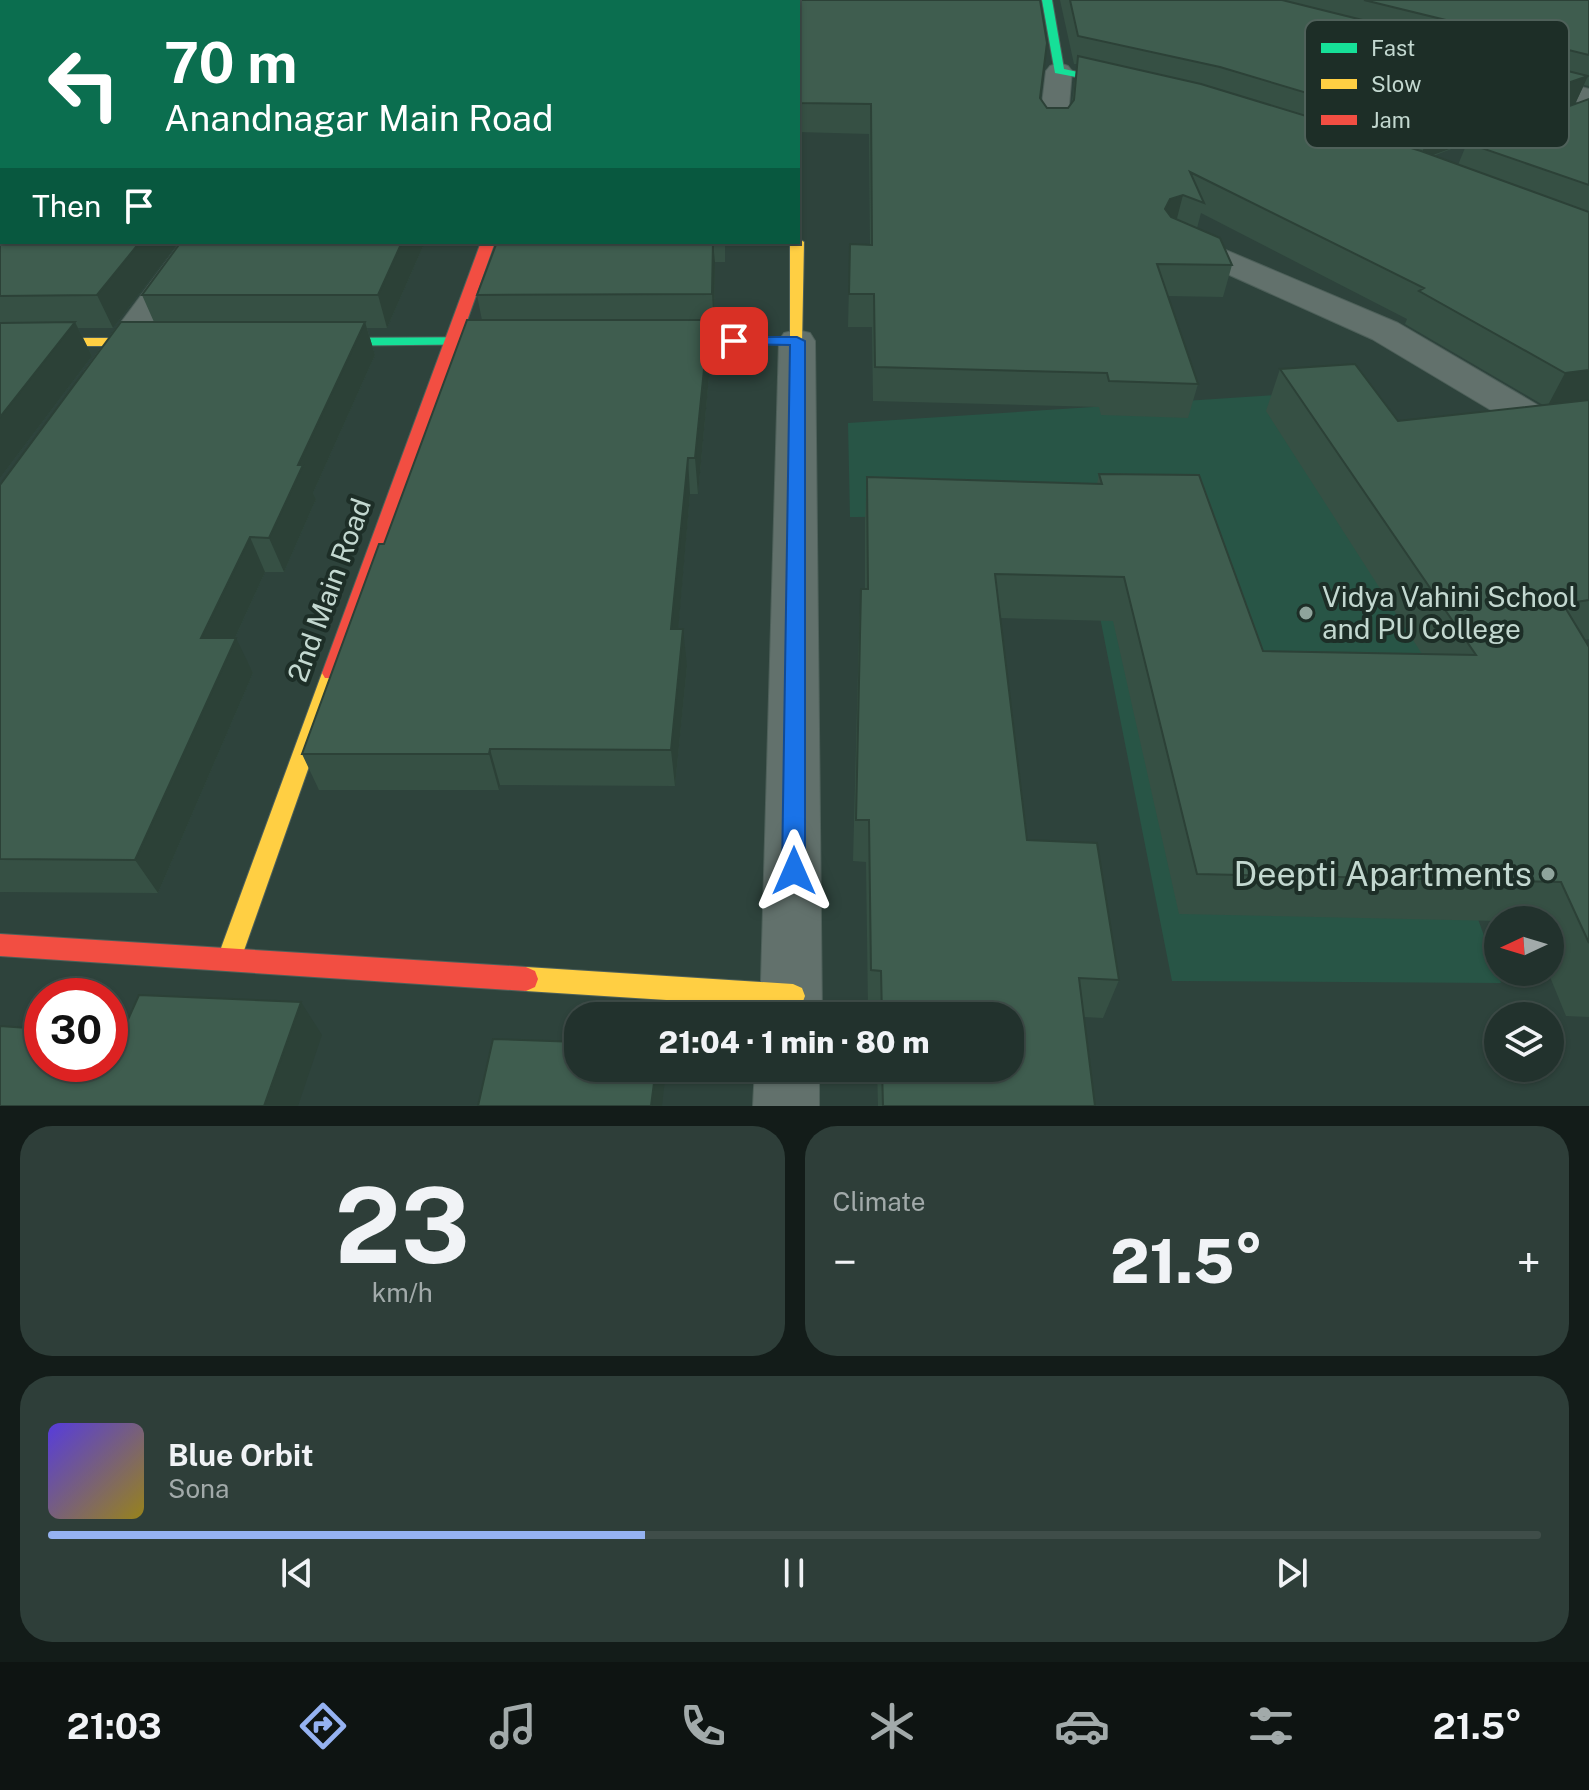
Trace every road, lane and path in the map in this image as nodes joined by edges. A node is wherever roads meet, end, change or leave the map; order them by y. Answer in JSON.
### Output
{"nodes":[{"id":1,"x":1047,"y":0,"type":"edge"},
{"id":2,"x":1059,"y":71,"type":"junction"},
{"id":3,"x":1149,"y":91,"type":"edge"},
{"id":4,"x":1569,"y":92,"type":"edge"},
{"id":5,"x":1589,"y":97,"type":"edge"},
{"id":6,"x":1589,"y":111,"type":"edge"},
{"id":7,"x":1569,"y":119,"type":"edge"},
{"id":8,"x":1053,"y":128,"type":"edge"},
{"id":9,"x":1176,"y":239,"type":"edge"},
{"id":10,"x":196,"y":244,"type":"edge"},
{"id":11,"x":487,"y":244,"type":"edge"},
{"id":12,"x":797,"y":244,"type":"edge"},
{"id":13,"x":450,"y":341,"type":"junction"},
{"id":14,"x":529,"y":341,"type":"edge"},
{"id":15,"x":624,"y":341,"type":"edge"},
{"id":16,"x":797,"y":341,"type":"junction"},
{"id":17,"x":0,"y":342,"type":"edge"},
{"id":18,"x":124,"y":342,"type":"junction"},
{"id":19,"x":186,"y":342,"type":"edge"},
{"id":20,"x":295,"y":342,"type":"edge"},
{"id":21,"x":80,"y":403,"type":"edge"},
{"id":22,"x":1589,"y":415,"type":"edge"},
{"id":23,"x":1540,"y":423,"type":"junction"},
{"id":24,"x":1478,"y":430,"type":"edge"},
{"id":25,"x":0,"y":945,"type":"edge"},
{"id":26,"x":229,"y":959,"type":"junction"},
{"id":27,"x":744,"y":1002,"type":"edge"},
{"id":28,"x":792,"y":1002,"type":"edge"},
{"id":29,"x":787,"y":1082,"type":"edge"},
{"id":30,"x":786,"y":1106,"type":"edge"}],
"edges":[{"from":1,"to":2,"type":"street"},
{"from":2,"to":3,"type":"street"},
{"from":2,"to":8,"type":"street"},
{"from":4,"to":5,"type":"street"},
{"from":6,"to":7,"type":"street"},
{"from":9,"to":23,"type":"street"},
{"from":10,"to":18,"type":"street"},
{"from":11,"to":13,"type":"street","name":"2nd Main Road"},
{"from":12,"to":16,"type":"street"},
{"from":13,"to":14,"type":"street"},
{"from":13,"to":20,"type":"street"},
{"from":13,"to":26,"type":"street","name":"2nd Main Road"},
{"from":15,"to":16,"type":"street"},
{"from":16,"to":28,"type":"street"},
{"from":17,"to":18,"type":"street"},
{"from":18,"to":19,"type":"street"},
{"from":18,"to":21,"type":"street"},
{"from":22,"to":23,"type":"street"},
{"from":23,"to":24,"type":"street"},
{"from":25,"to":26,"type":"street"},
{"from":26,"to":27,"type":"street"},
{"from":29,"to":30,"type":"street"}]}
